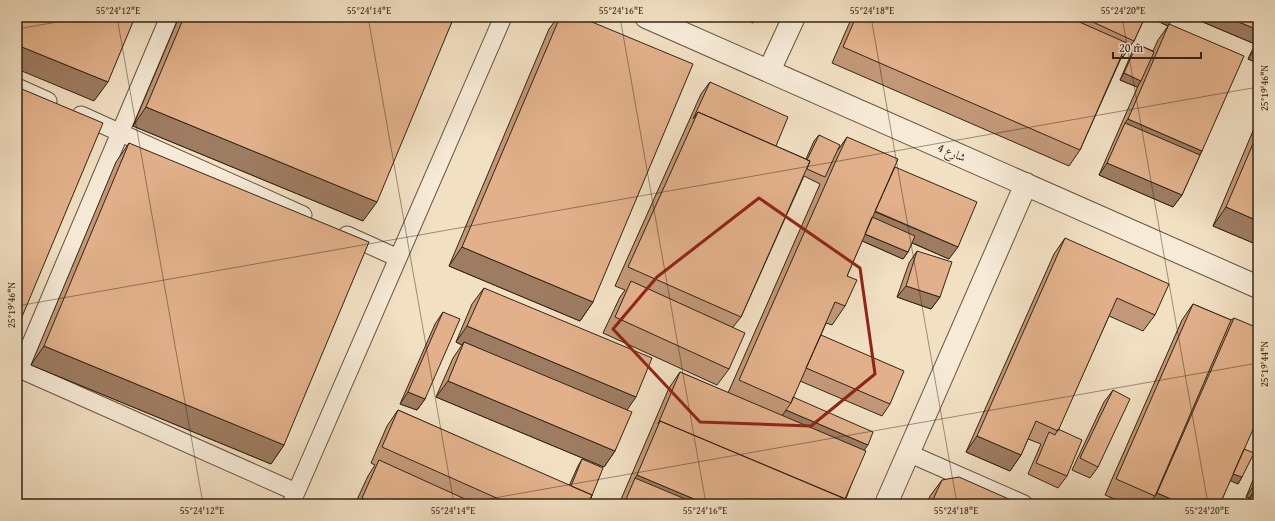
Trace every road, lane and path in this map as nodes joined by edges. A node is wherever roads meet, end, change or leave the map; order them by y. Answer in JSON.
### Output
{"nodes":[{"id":1,"x":169,"y":17,"type":"edge"},
{"id":2,"x":503,"y":17,"type":"edge"},
{"id":3,"x":646,"y":17,"type":"edge"},
{"id":4,"x":794,"y":17,"type":"edge"},
{"id":5,"x":769,"y":71,"type":"junction"},
{"id":6,"x":17,"y":87,"type":"edge"},
{"id":7,"x":119,"y":133,"type":"junction"},
{"id":8,"x":1026,"y":184,"type":"junction"},
{"id":9,"x":398,"y":258,"type":"junction"},
{"id":10,"x":1258,"y":287,"type":"edge"},
{"id":11,"x":18,"y":368,"type":"edge"},
{"id":12,"x":908,"y":453,"type":"junction"},
{"id":13,"x":294,"y":498,"type":"edge"},
{"id":14,"x":886,"y":504,"type":"edge"},
{"id":15,"x":1024,"y":504,"type":"edge"}],
"edges":[{"from":1,"to":7,"type":"lane"},
{"from":2,"to":9,"type":"lane"},
{"from":3,"to":5,"type":"street","name":"شارع 4"},
{"from":4,"to":5,"type":"street"},
{"from":5,"to":8,"type":"street","name":"شارع 4"},
{"from":6,"to":7,"type":"lane"},
{"from":7,"to":9,"type":"lane"},
{"from":7,"to":11,"type":"lane"},
{"from":8,"to":10,"type":"street","name":"شارع 4"},
{"from":8,"to":12,"type":"street"},
{"from":9,"to":13,"type":"lane"},
{"from":11,"to":13,"type":"lane"},
{"from":12,"to":14,"type":"street"},
{"from":12,"to":15,"type":"lane"}]}
